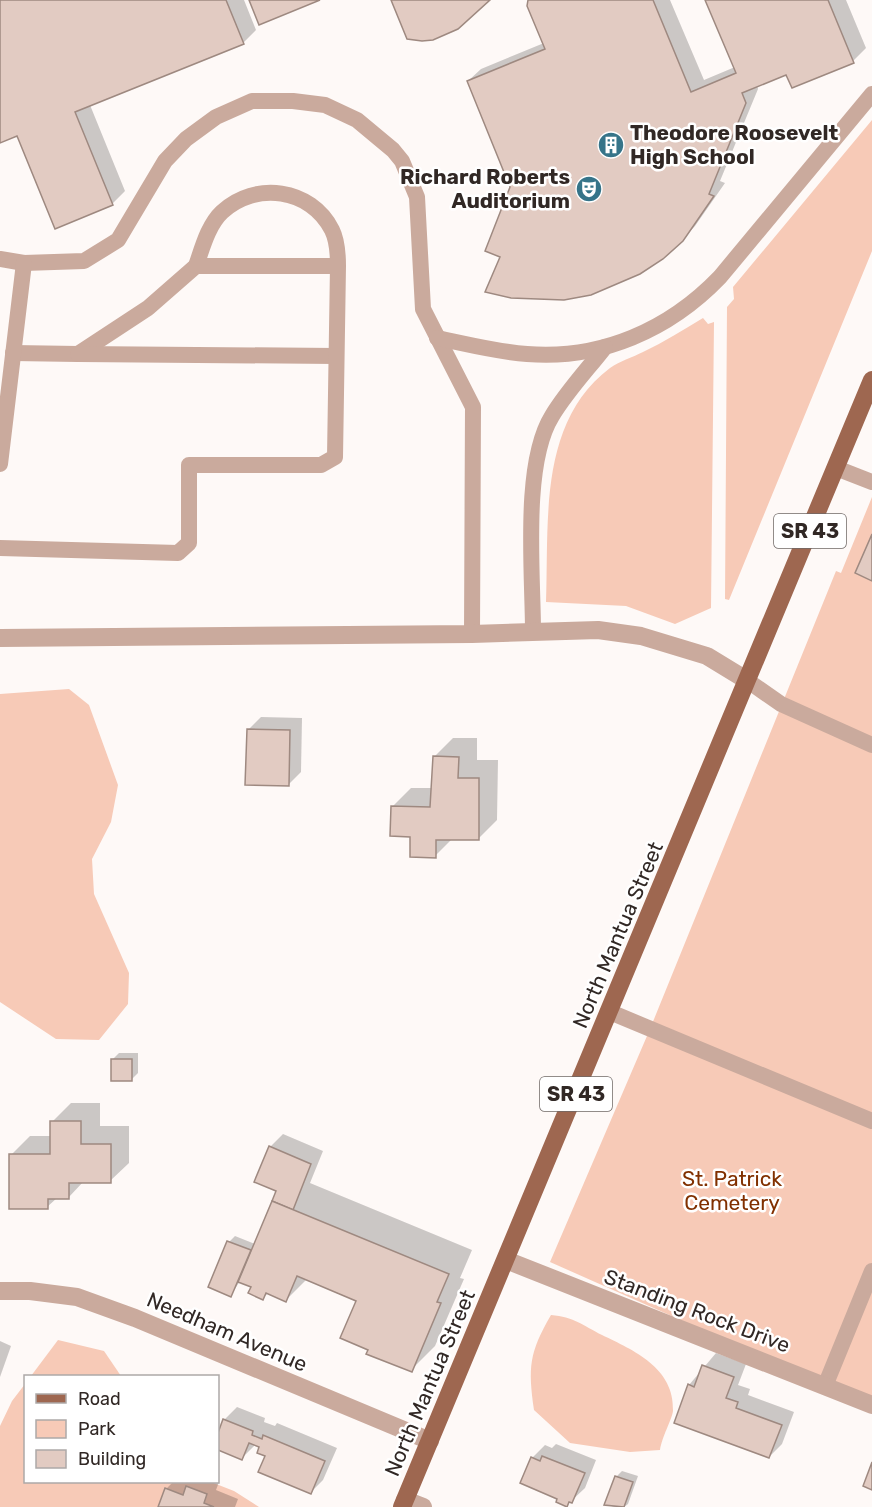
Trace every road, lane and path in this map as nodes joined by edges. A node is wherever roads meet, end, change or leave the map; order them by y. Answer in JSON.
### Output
{"nodes":[{"id":1,"x":872,"y":94,"type":"edge"},
{"id":2,"x":0,"y":259,"type":"edge"},
{"id":3,"x":24,"y":263,"type":"junction"},
{"id":4,"x":196,"y":266,"type":"junction"},
{"id":5,"x":338,"y":266,"type":"junction"},
{"id":6,"x":437,"y":338,"type":"junction"},
{"id":7,"x":605,"y":347,"type":"junction"},
{"id":8,"x":13,"y":353,"type":"junction"},
{"id":9,"x":78,"y":354,"type":"junction"},
{"id":10,"x":336,"y":356,"type":"junction"},
{"id":11,"x":872,"y":380,"type":"edge"},
{"id":12,"x":0,"y":464,"type":"edge"},
{"id":13,"x":836,"y":468,"type":"junction"},
{"id":14,"x":872,"y":482,"type":"edge"},
{"id":15,"x":0,"y":548,"type":"edge"},
{"id":16,"x":533,"y":632,"type":"junction"},
{"id":17,"x":472,"y":634,"type":"junction"},
{"id":18,"x":0,"y":638,"type":"edge"},
{"id":19,"x":748,"y":681,"type":"junction"},
{"id":20,"x":872,"y":745,"type":"edge"},
{"id":21,"x":610,"y":1012,"type":"junction"},
{"id":22,"x":872,"y":1121,"type":"edge"},
{"id":23,"x":506,"y":1260,"type":"junction"},
{"id":24,"x":872,"y":1271,"type":"edge"},
{"id":25,"x":0,"y":1291,"type":"edge"},
{"id":26,"x":825,"y":1386,"type":"junction"},
{"id":27,"x":872,"y":1405,"type":"edge"},
{"id":28,"x":430,"y":1441,"type":"junction"},
{"id":29,"x":404,"y":1503,"type":"edge"},
{"id":30,"x":423,"y":1507,"type":"edge"}],
"edges":[{"from":1,"to":7,"type":"lane"},
{"from":2,"to":3,"type":"lane"},
{"from":3,"to":6,"type":"lane"},
{"from":3,"to":8,"type":"lane"},
{"from":4,"to":5,"type":"lane"},
{"from":4,"to":5,"type":"lane"},
{"from":4,"to":9,"type":"lane"},
{"from":5,"to":10,"type":"lane"},
{"from":6,"to":7,"type":"lane"},
{"from":6,"to":17,"type":"lane"},
{"from":7,"to":16,"type":"lane"},
{"from":8,"to":9,"type":"lane"},
{"from":8,"to":12,"type":"lane"},
{"from":9,"to":10,"type":"lane"},
{"from":10,"to":15,"type":"lane"},
{"from":11,"to":13,"type":"main road","name":"North Mantua Street","number":"SR 43"},
{"from":13,"to":14,"type":"lane"},
{"from":13,"to":19,"type":"main road","name":"North Mantua Street","number":"SR 43"},
{"from":16,"to":17,"type":"street"},
{"from":16,"to":19,"type":"street"},
{"from":17,"to":18,"type":"street"},
{"from":19,"to":20,"type":"lane"},
{"from":19,"to":21,"type":"main road","name":"North Mantua Street","number":"SR 43"},
{"from":21,"to":22,"type":"lane"},
{"from":21,"to":23,"type":"main road","name":"North Mantua Street","number":"SR 43"},
{"from":23,"to":26,"type":"street","name":"Standing Rock Drive"},
{"from":23,"to":28,"type":"main road","name":"North Mantua Street","number":"SR 43"},
{"from":24,"to":26,"type":"lane"},
{"from":25,"to":28,"type":"street","name":"Needham Avenue"},
{"from":26,"to":27,"type":"street","name":"Standing Rock Drive"},
{"from":28,"to":29,"type":"main road","name":"North Mantua Street","number":"SR 43"},
{"from":29,"to":30,"type":"street"}]}
